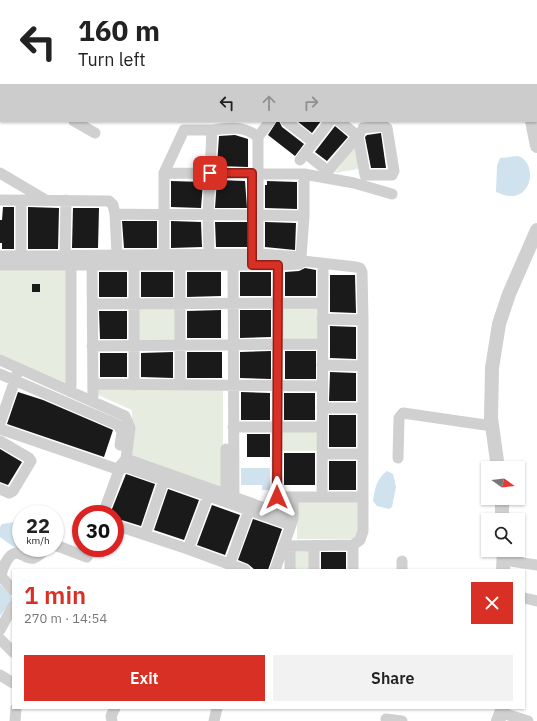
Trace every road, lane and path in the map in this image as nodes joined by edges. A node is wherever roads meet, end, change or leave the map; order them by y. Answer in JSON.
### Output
{"nodes":[{"id":1,"x":76,"y":122,"type":"edge"},
{"id":2,"x":269,"y":122,"type":"edge"},
{"id":3,"x":287,"y":122,"type":"edge"},
{"id":4,"x":329,"y":122,"type":"edge"},
{"id":5,"x":342,"y":122,"type":"edge"},
{"id":6,"x":532,"y":122,"type":"edge"},
{"id":7,"x":237,"y":123,"type":"edge"},
{"id":8,"x":363,"y":128,"type":"edge"},
{"id":9,"x":212,"y":130,"type":"junction"},
{"id":10,"x":257,"y":130,"type":"edge"},
{"id":11,"x":95,"y":133,"type":"dead end"},
{"id":12,"x":314,"y":142,"type":"junction"},
{"id":13,"x":537,"y":146,"type":"edge"},
{"id":14,"x":0,"y":173,"type":"edge"},
{"id":15,"x":164,"y":173,"type":"junction"},
{"id":16,"x":210,"y":173,"type":"junction"},
{"id":17,"x":255,"y":173,"type":"junction"},
{"id":18,"x":304,"y":174,"type":"junction"},
{"id":19,"x":392,"y":194,"type":"dead end"},
{"id":20,"x":0,"y":200,"type":"edge"},
{"id":21,"x":21,"y":200,"type":"junction"},
{"id":22,"x":45,"y":200,"type":"junction"},
{"id":23,"x":66,"y":200,"type":"junction"},
{"id":24,"x":115,"y":214,"type":"junction"},
{"id":25,"x":163,"y":215,"type":"junction"},
{"id":26,"x":256,"y":215,"type":"junction"},
{"id":27,"x":208,"y":216,"type":"junction"},
{"id":28,"x":304,"y":216,"type":"junction"},
{"id":29,"x":537,"y":230,"type":"edge"},
{"id":30,"x":117,"y":254,"type":"junction"},
{"id":31,"x":164,"y":254,"type":"junction"},
{"id":32,"x":209,"y":254,"type":"junction"},
{"id":33,"x":0,"y":256,"type":"edge"},
{"id":34,"x":21,"y":256,"type":"junction"},
{"id":35,"x":69,"y":258,"type":"junction"},
{"id":36,"x":302,"y":259,"type":"junction"},
{"id":37,"x":92,"y":260,"type":"junction"},
{"id":38,"x":134,"y":260,"type":"junction"},
{"id":39,"x":180,"y":260,"type":"junction"},
{"id":40,"x":229,"y":260,"type":"junction"},
{"id":41,"x":255,"y":260,"type":"junction"},
{"id":42,"x":323,"y":264,"type":"junction"},
{"id":43,"x":0,"y":265,"type":"edge"},
{"id":44,"x":278,"y":265,"type":"junction"},
{"id":45,"x":278,"y":303,"type":"junction"},
{"id":46,"x":322,"y":303,"type":"junction"},
{"id":47,"x":93,"y":304,"type":"junction"},
{"id":48,"x":134,"y":304,"type":"junction"},
{"id":49,"x":180,"y":304,"type":"junction"},
{"id":50,"x":229,"y":304,"type":"junction"},
{"id":51,"x":322,"y":319,"type":"junction"},
{"id":52,"x":363,"y":320,"type":"junction"},
{"id":53,"x":229,"y":344,"type":"junction"},
{"id":54,"x":278,"y":344,"type":"junction"},
{"id":55,"x":322,"y":344,"type":"junction"},
{"id":56,"x":134,"y":345,"type":"junction"},
{"id":57,"x":180,"y":345,"type":"junction"},
{"id":58,"x":92,"y":346,"type":"junction"},
{"id":59,"x":0,"y":360,"type":"edge"},
{"id":60,"x":322,"y":365,"type":"junction"},
{"id":61,"x":363,"y":366,"type":"junction"},
{"id":62,"x":18,"y":369,"type":"junction"},
{"id":63,"x":0,"y":374,"type":"edge"},
{"id":64,"x":13,"y":383,"type":"junction"},
{"id":65,"x":93,"y":384,"type":"junction"},
{"id":66,"x":134,"y":384,"type":"junction"},
{"id":67,"x":180,"y":385,"type":"junction"},
{"id":68,"x":230,"y":385,"type":"junction"},
{"id":69,"x":278,"y":386,"type":"junction"},
{"id":70,"x":322,"y":386,"type":"junction"},
{"id":71,"x":71,"y":392,"type":"junction"},
{"id":72,"x":0,"y":398,"type":"edge"},
{"id":73,"x":93,"y":401,"type":"junction"},
{"id":74,"x":322,"y":408,"type":"junction"},
{"id":75,"x":363,"y":408,"type":"junction"},
{"id":76,"x":0,"y":423,"type":"edge"},
{"id":77,"x":492,"y":426,"type":"junction"},
{"id":78,"x":233,"y":427,"type":"junction"},
{"id":79,"x":278,"y":427,"type":"junction"},
{"id":80,"x":322,"y":427,"type":"junction"},
{"id":81,"x":0,"y":429,"type":"edge"},
{"id":82,"x":0,"y":441,"type":"edge"},
{"id":83,"x":322,"y":454,"type":"junction"},
{"id":84,"x":363,"y":454,"type":"junction"},
{"id":85,"x":398,"y":458,"type":"dead end"},
{"id":86,"x":497,"y":461,"type":"edge"},
{"id":87,"x":122,"y":465,"type":"junction"},
{"id":88,"x":164,"y":480,"type":"junction"},
{"id":89,"x":0,"y":489,"type":"edge"},
{"id":90,"x":208,"y":496,"type":"junction"},
{"id":91,"x":293,"y":497,"type":"junction"},
{"id":92,"x":322,"y":497,"type":"junction"},
{"id":93,"x":363,"y":497,"type":"junction"},
{"id":94,"x":230,"y":500,"type":"junction"},
{"id":95,"x":106,"y":505,"type":"edge"},
{"id":96,"x":249,"y":510,"type":"junction"},
{"id":97,"x":292,"y":522,"type":"junction"},
{"id":98,"x":124,"y":528,"type":"edge"},
{"id":99,"x":145,"y":534,"type":"junction"},
{"id":100,"x":353,"y":545,"type":"junction"},
{"id":101,"x":287,"y":546,"type":"junction"},
{"id":102,"x":314,"y":546,"type":"junction"},
{"id":103,"x":188,"y":549,"type":"junction"},
{"id":104,"x":12,"y":557,"type":"edge"},
{"id":105,"x":503,"y":560,"type":"edge"},
{"id":106,"x":230,"y":563,"type":"junction"},
{"id":107,"x":537,"y":565,"type":"edge"},
{"id":108,"x":243,"y":569,"type":"edge"},
{"id":109,"x":276,"y":569,"type":"edge"},
{"id":110,"x":290,"y":569,"type":"edge"},
{"id":111,"x":314,"y":569,"type":"edge"},
{"id":112,"x":353,"y":569,"type":"edge"},
{"id":113,"x":12,"y":589,"type":"edge"},
{"id":114,"x":525,"y":598,"type":"edge"},
{"id":115,"x":537,"y":601,"type":"edge"},
{"id":116,"x":12,"y":608,"type":"edge"},
{"id":117,"x":0,"y":630,"type":"edge"},
{"id":118,"x":0,"y":638,"type":"edge"},
{"id":119,"x":12,"y":651,"type":"edge"},
{"id":120,"x":0,"y":675,"type":"edge"},
{"id":121,"x":12,"y":682,"type":"edge"},
{"id":122,"x":16,"y":709,"type":"edge"},
{"id":123,"x":114,"y":709,"type":"edge"},
{"id":124,"x":217,"y":709,"type":"edge"},
{"id":125,"x":501,"y":714,"type":"edge"},
{"id":126,"x":386,"y":719,"type":"dead end"},
{"id":127,"x":15,"y":721,"type":"edge"},
{"id":128,"x":112,"y":721,"type":"edge"},
{"id":129,"x":214,"y":721,"type":"edge"},
{"id":130,"x":402,"y":721,"type":"edge"},
{"id":131,"x":528,"y":721,"type":"edge"}],
"edges":[{"from":1,"to":11,"type":"street"},
{"from":2,"to":10,"type":"street"},
{"from":3,"to":12,"type":"street"},
{"from":4,"to":12,"type":"street"},
{"from":5,"to":8,"type":"street"},
{"from":6,"to":13,"type":"street"},
{"from":7,"to":9,"type":"street"},
{"from":7,"to":10,"type":"street"},
{"from":8,"to":8,"type":"street"},
{"from":8,"to":12,"type":"street"},
{"from":9,"to":15,"type":"street"},
{"from":9,"to":16,"type":"street"},
{"from":10,"to":17,"type":"street"},
{"from":14,"to":22,"type":"street"},
{"from":15,"to":16,"type":"street"},
{"from":15,"to":25,"type":"street"},
{"from":16,"to":17,"type":"street"},
{"from":16,"to":27,"type":"street"},
{"from":17,"to":18,"type":"street"},
{"from":17,"to":26,"type":"street"},
{"from":18,"to":19,"type":"street"},
{"from":18,"to":28,"type":"street"},
{"from":20,"to":21,"type":"street"},
{"from":21,"to":22,"type":"street"},
{"from":21,"to":34,"type":"street"},
{"from":22,"to":23,"type":"street"},
{"from":23,"to":24,"type":"street"},
{"from":23,"to":35,"type":"street"},
{"from":24,"to":25,"type":"street"},
{"from":24,"to":30,"type":"street"},
{"from":25,"to":27,"type":"street"},
{"from":25,"to":31,"type":"street"},
{"from":26,"to":27,"type":"street"},
{"from":26,"to":28,"type":"street"},
{"from":26,"to":41,"type":"street"},
{"from":27,"to":32,"type":"street"},
{"from":28,"to":36,"type":"street"},
{"from":29,"to":77,"type":"street"},
{"from":30,"to":37,"type":"street"},
{"from":30,"to":38,"type":"street"},
{"from":31,"to":38,"type":"street"},
{"from":31,"to":39,"type":"street"},
{"from":32,"to":39,"type":"street"},
{"from":32,"to":40,"type":"street"},
{"from":33,"to":34,"type":"street"},
{"from":34,"to":35,"type":"street"},
{"from":35,"to":37,"type":"street"},
{"from":35,"to":43,"type":"street"},
{"from":35,"to":71,"type":"street"},
{"from":36,"to":41,"type":"street"},
{"from":36,"to":42,"type":"street"},
{"from":36,"to":44,"type":"street"},
{"from":37,"to":38,"type":"street"},
{"from":37,"to":47,"type":"street"},
{"from":38,"to":39,"type":"street"},
{"from":38,"to":48,"type":"street"},
{"from":39,"to":40,"type":"street"},
{"from":39,"to":49,"type":"street"},
{"from":40,"to":41,"type":"street"},
{"from":40,"to":50,"type":"street"},
{"from":41,"to":44,"type":"street"},
{"from":42,"to":46,"type":"street"},
{"from":42,"to":52,"type":"street"},
{"from":44,"to":45,"type":"street"},
{"from":45,"to":46,"type":"street"},
{"from":45,"to":50,"type":"street"},
{"from":45,"to":54,"type":"street"},
{"from":46,"to":51,"type":"street"},
{"from":47,"to":48,"type":"street"},
{"from":47,"to":58,"type":"street"},
{"from":48,"to":49,"type":"street"},
{"from":48,"to":56,"type":"street"},
{"from":49,"to":50,"type":"street"},
{"from":49,"to":57,"type":"street"},
{"from":50,"to":53,"type":"street"},
{"from":51,"to":52,"type":"street"},
{"from":51,"to":55,"type":"street"},
{"from":52,"to":61,"type":"street"},
{"from":53,"to":54,"type":"street"},
{"from":53,"to":57,"type":"street"},
{"from":53,"to":68,"type":"street"},
{"from":54,"to":55,"type":"street"},
{"from":54,"to":69,"type":"street"},
{"from":55,"to":60,"type":"street"},
{"from":56,"to":57,"type":"street"},
{"from":56,"to":58,"type":"street"},
{"from":56,"to":66,"type":"street"},
{"from":57,"to":67,"type":"street"},
{"from":58,"to":65,"type":"street"},
{"from":59,"to":62,"type":"street"},
{"from":60,"to":61,"type":"street"},
{"from":60,"to":70,"type":"street"},
{"from":61,"to":75,"type":"street"},
{"from":62,"to":64,"type":"street"},
{"from":62,"to":71,"type":"street"},
{"from":63,"to":64,"type":"street"},
{"from":64,"to":72,"type":"street"},
{"from":64,"to":76,"type":"street"},
{"from":64,"to":87,"type":"street"},
{"from":65,"to":66,"type":"street"},
{"from":65,"to":73,"type":"street"},
{"from":66,"to":67,"type":"street"},
{"from":67,"to":68,"type":"street"},
{"from":68,"to":69,"type":"street"},
{"from":68,"to":78,"type":"street"},
{"from":68,"to":94,"type":"street"},
{"from":69,"to":70,"type":"street"},
{"from":69,"to":79,"type":"street"},
{"from":70,"to":74,"type":"street"},
{"from":71,"to":73,"type":"street"},
{"from":73,"to":87,"type":"street"},
{"from":74,"to":75,"type":"street"},
{"from":74,"to":80,"type":"street"},
{"from":75,"to":84,"type":"street"},
{"from":77,"to":85,"type":"street"},
{"from":77,"to":86,"type":"street"},
{"from":78,"to":79,"type":"street"},
{"from":78,"to":94,"type":"street"},
{"from":79,"to":80,"type":"street"},
{"from":79,"to":91,"type":"street"},
{"from":80,"to":83,"type":"street"},
{"from":81,"to":87,"type":"street"},
{"from":82,"to":89,"type":"street"},
{"from":83,"to":84,"type":"street"},
{"from":83,"to":92,"type":"street"},
{"from":84,"to":93,"type":"street"},
{"from":87,"to":88,"type":"street"},
{"from":87,"to":94,"type":"street"},
{"from":87,"to":95,"type":"street"},
{"from":88,"to":90,"type":"street"},
{"from":88,"to":99,"type":"street"},
{"from":90,"to":94,"type":"street"},
{"from":90,"to":103,"type":"street"},
{"from":91,"to":92,"type":"street"},
{"from":91,"to":97,"type":"street"},
{"from":92,"to":93,"type":"street"},
{"from":93,"to":100,"type":"street"},
{"from":94,"to":96,"type":"street"},
{"from":94,"to":97,"type":"street"},
{"from":96,"to":97,"type":"street"},
{"from":96,"to":106,"type":"street"},
{"from":97,"to":101,"type":"street"},
{"from":98,"to":99,"type":"street"},
{"from":99,"to":103,"type":"street"},
{"from":100,"to":102,"type":"street"},
{"from":100,"to":112,"type":"street"},
{"from":101,"to":102,"type":"street"},
{"from":101,"to":109,"type":"street"},
{"from":101,"to":110,"type":"street"},
{"from":102,"to":111,"type":"street"},
{"from":103,"to":106,"type":"street"},
{"from":104,"to":113,"type":"street"},
{"from":105,"to":107,"type":"street"},
{"from":106,"to":108,"type":"street"},
{"from":114,"to":115,"type":"street"},
{"from":116,"to":117,"type":"street"},
{"from":118,"to":119,"type":"street"},
{"from":120,"to":121,"type":"street"},
{"from":122,"to":127,"type":"street"},
{"from":123,"to":128,"type":"street"},
{"from":124,"to":129,"type":"street"},
{"from":125,"to":131,"type":"street"},
{"from":126,"to":130,"type":"street"}]}
